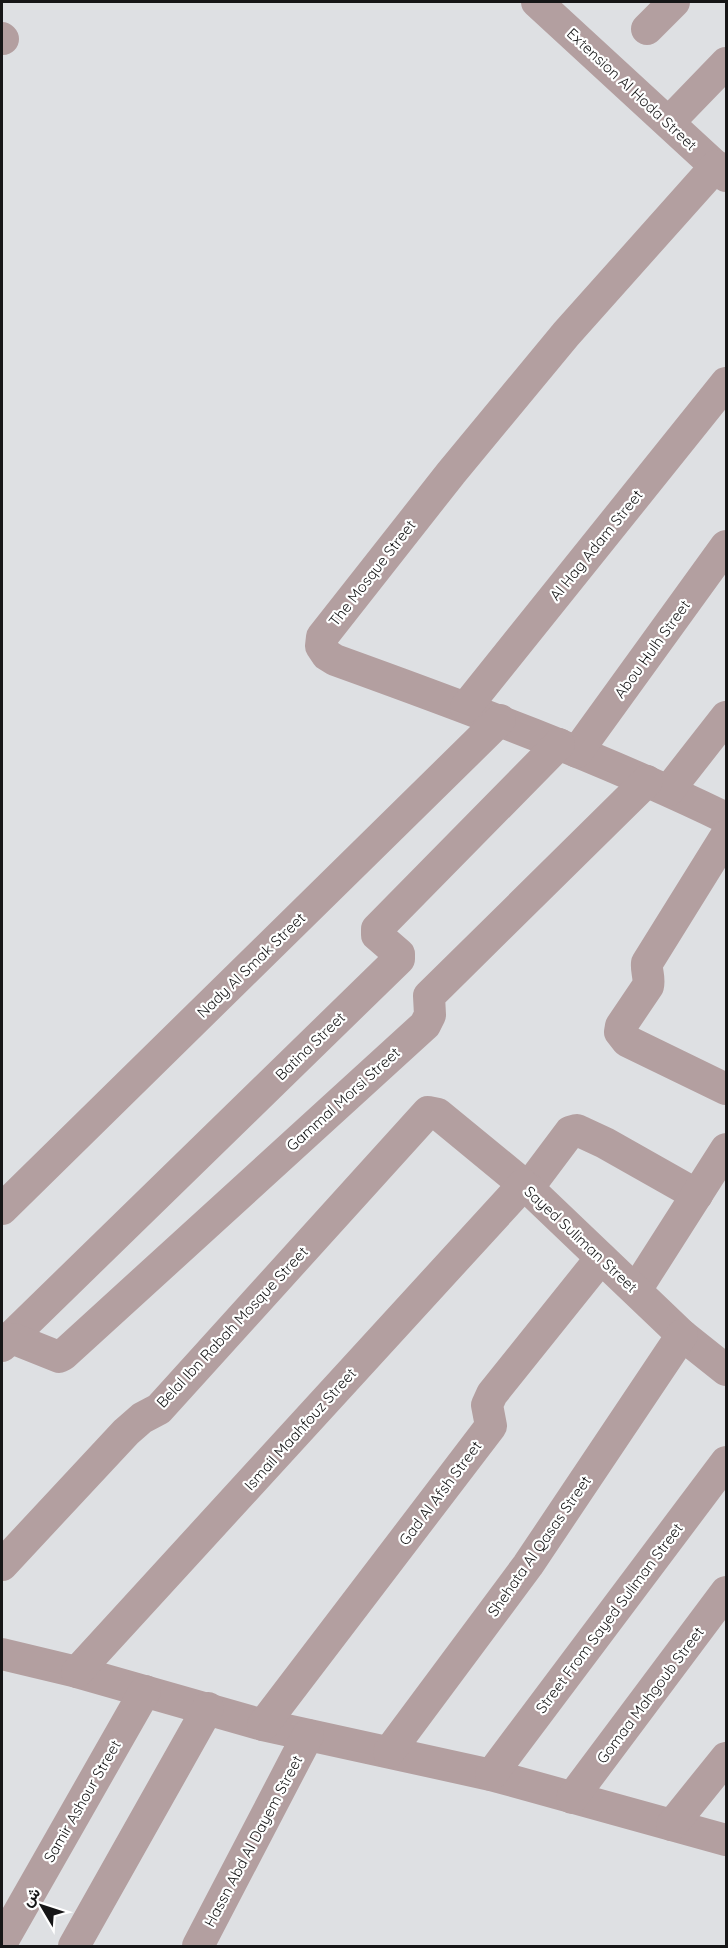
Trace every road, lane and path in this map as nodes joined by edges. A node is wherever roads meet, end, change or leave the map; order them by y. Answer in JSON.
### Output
{"nodes":[{"id":1,"x":537,"y":2,"type":"edge"},
{"id":2,"x":674,"y":2,"type":"edge"},
{"id":3,"x":647,"y":29,"type":"dead end"},
{"id":4,"x":726,"y":63,"type":"edge"},
{"id":5,"x":669,"y":122,"type":"junction"},
{"id":6,"x":721,"y":171,"type":"edge"},
{"id":7,"x":726,"y":383,"type":"edge"},
{"id":8,"x":726,"y":546,"type":"edge"},
{"id":9,"x":466,"y":707,"type":"junction"},
{"id":10,"x":726,"y":717,"type":"edge"},
{"id":11,"x":500,"y":720,"type":"junction"},
{"id":12,"x":568,"y":748,"type":"junction"},
{"id":13,"x":658,"y":786,"type":"junction"},
{"id":14,"x":726,"y":818,"type":"edge"},
{"id":15,"x":726,"y":836,"type":"edge"},
{"id":16,"x":726,"y":1089,"type":"edge"},
{"id":17,"x":433,"y":1112,"type":"joint"},
{"id":18,"x":726,"y":1149,"type":"edge"},
{"id":19,"x":526,"y":1187,"type":"junction"},
{"id":20,"x":697,"y":1195,"type":"junction"},
{"id":21,"x":2,"y":1209,"type":"edge"},
{"id":22,"x":601,"y":1258,"type":"junction"},
{"id":23,"x":636,"y":1290,"type":"junction"},
{"id":24,"x":682,"y":1335,"type":"junction"},
{"id":25,"x":4,"y":1344,"type":"edge"},
{"id":26,"x":726,"y":1370,"type":"edge"},
{"id":27,"x":726,"y":1462,"type":"edge"},
{"id":28,"x":2,"y":1565,"type":"edge"},
{"id":29,"x":726,"y":1592,"type":"edge"},
{"id":30,"x":5,"y":1662,"type":"edge"},
{"id":31,"x":77,"y":1672,"type":"junction"},
{"id":32,"x":145,"y":1691,"type":"junction"},
{"id":33,"x":208,"y":1708,"type":"junction"},
{"id":34,"x":263,"y":1725,"type":"junction"},
{"id":35,"x":308,"y":1735,"type":"junction"},
{"id":36,"x":389,"y":1752,"type":"junction"},
{"id":37,"x":726,"y":1758,"type":"edge"},
{"id":38,"x":491,"y":1775,"type":"junction"},
{"id":39,"x":572,"y":1798,"type":"junction"},
{"id":40,"x":672,"y":1825,"type":"junction"},
{"id":41,"x":726,"y":1840,"type":"edge"},
{"id":42,"x":2,"y":1942,"type":"edge"},
{"id":43,"x":75,"y":1947,"type":"edge"},
{"id":44,"x":198,"y":1947,"type":"edge"}],
"edges":[{"from":1,"to":5,"type":"street","name":"Extension Al Hoda Street"},
{"from":2,"to":3,"type":"street"},
{"from":4,"to":5,"type":"street"},
{"from":5,"to":6,"type":"street","name":"Extension Al Hoda Street"},
{"from":6,"to":9,"type":"street","name":"The Mosque Street"},
{"from":7,"to":9,"type":"street","name":"Al Hag Adam Street"},
{"from":8,"to":12,"type":"street","name":"Abou Hulh Street"},
{"from":9,"to":11,"type":"street","name":"The Mosque Street"},
{"from":10,"to":13,"type":"street"},
{"from":11,"to":12,"type":"street","name":"The Mosque Street"},
{"from":11,"to":21,"type":"street","name":"Nady Al Smak Street"},
{"from":12,"to":13,"type":"street","name":"The Mosque Street"},
{"from":12,"to":25,"type":"street","name":"Batina Street"},
{"from":13,"to":14,"type":"street","name":"The Mosque Street"},
{"from":13,"to":25,"type":"street","name":"Gammal Morsi Street"},
{"from":15,"to":16,"type":"street"},
{"from":17,"to":19,"type":"street","name":"Sayed Suliman Street"},
{"from":17,"to":28,"type":"street","name":"Belal Ibn Rabah Mosque Street"},
{"from":18,"to":20,"type":"street"},
{"from":19,"to":20,"type":"street","name":"Ismail Maahfouz Street"},
{"from":19,"to":22,"type":"street","name":"Sayed Suliman Street"},
{"from":19,"to":31,"type":"street","name":"Ismail Maahfouz Street"},
{"from":20,"to":23,"type":"street"},
{"from":22,"to":23,"type":"street","name":"Sayed Suliman Street"},
{"from":22,"to":34,"type":"street","name":"Gad Al Afsh Street"},
{"from":23,"to":24,"type":"street","name":"Sayed Suliman Street"},
{"from":24,"to":26,"type":"street","name":"Sayed Suliman Street"},
{"from":24,"to":36,"type":"street","name":"Shehata Al Qasas Street"},
{"from":27,"to":38,"type":"street","name":"Street From Sayed Suliman Street"},
{"from":29,"to":39,"type":"street","name":"Gomaa Mahgoub Street"},
{"from":30,"to":31,"type":"street"},
{"from":31,"to":32,"type":"street"},
{"from":32,"to":33,"type":"street"},
{"from":32,"to":42,"type":"street","name":"Samir Ashour Street"},
{"from":33,"to":34,"type":"street"},
{"from":33,"to":43,"type":"street"},
{"from":34,"to":35,"type":"street"},
{"from":35,"to":36,"type":"street"},
{"from":35,"to":44,"type":"street","name":"Hassn Abd Al Dayem Street"},
{"from":36,"to":38,"type":"street"},
{"from":37,"to":40,"type":"street"},
{"from":38,"to":39,"type":"street"},
{"from":39,"to":40,"type":"street"},
{"from":40,"to":41,"type":"street"}]}
